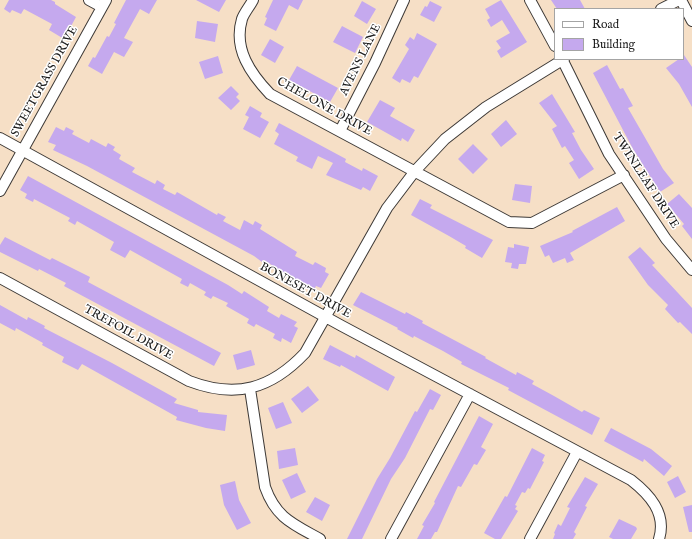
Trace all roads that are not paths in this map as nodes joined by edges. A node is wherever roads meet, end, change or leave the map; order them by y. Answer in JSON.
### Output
{"nodes":[{"id":1,"x":89,"y":0,"type":"edge"},
{"id":2,"x":253,"y":0,"type":"edge"},
{"id":3,"x":404,"y":0,"type":"edge"},
{"id":4,"x":530,"y":0,"type":"edge"},
{"id":5,"x":680,"y":0,"type":"edge"},
{"id":6,"x":104,"y":3,"type":"edge"},
{"id":7,"x":664,"y":8,"type":"edge"},
{"id":8,"x":692,"y":22,"type":"edge"},
{"id":9,"x":554,"y":44,"type":"edge"},
{"id":10,"x":561,"y":60,"type":"edge"},
{"id":11,"x":563,"y":60,"type":"edge"},
{"id":12,"x":340,"y":131,"type":"junction"},
{"id":13,"x":0,"y":138,"type":"edge"},
{"id":14,"x":22,"y":150,"type":"junction"},
{"id":15,"x":415,"y":171,"type":"junction"},
{"id":16,"x":624,"y":175,"type":"junction"},
{"id":17,"x":0,"y":191,"type":"edge"},
{"id":18,"x":692,"y":270,"type":"edge"},
{"id":19,"x":0,"y":278,"type":"edge"},
{"id":20,"x":327,"y":317,"type":"junction"},
{"id":21,"x":250,"y":389,"type":"junction"},
{"id":22,"x":470,"y":394,"type":"junction"},
{"id":23,"x":578,"y":452,"type":"junction"},
{"id":24,"x":320,"y":539,"type":"edge"},
{"id":25,"x":391,"y":539,"type":"edge"},
{"id":26,"x":530,"y":539,"type":"edge"},
{"id":27,"x":659,"y":539,"type":"edge"}],
"edges":[{"from":1,"to":6,"type":"street"},
{"from":2,"to":12,"type":"street","name":"CHELONE DRIVE"},
{"from":3,"to":12,"type":"street","name":"AVENS LANE"},
{"from":4,"to":9,"type":"street"},
{"from":5,"to":7,"type":"street"},
{"from":5,"to":8,"type":"street"},
{"from":6,"to":14,"type":"street","name":"SWEETGRASS DRIVE"},
{"from":10,"to":15,"type":"street","name":"TREFOIL DRIVE"},
{"from":11,"to":16,"type":"street","name":"TWINLEAF DRIVE"},
{"from":12,"to":15,"type":"street","name":"CHELONE DRIVE"},
{"from":13,"to":14,"type":"street","name":"BONESET DRIVE"},
{"from":14,"to":17,"type":"street","name":"SWEETGRASS DRIVE"},
{"from":14,"to":20,"type":"street","name":"BONESET DRIVE"},
{"from":15,"to":16,"type":"street","name":"CHELONE DRIVE"},
{"from":15,"to":20,"type":"street","name":"TREFOIL DRIVE"},
{"from":16,"to":18,"type":"street","name":"TWINLEAF DRIVE"},
{"from":19,"to":21,"type":"street","name":"TREFOIL DRIVE"},
{"from":20,"to":21,"type":"street","name":"TREFOIL DRIVE"},
{"from":20,"to":22,"type":"street","name":"BONESET DRIVE"},
{"from":21,"to":24,"type":"street"},
{"from":22,"to":23,"type":"street","name":"BONESET DRIVE"},
{"from":22,"to":25,"type":"street"},
{"from":23,"to":26,"type":"street"},
{"from":23,"to":27,"type":"street","name":"BONESET DRIVE"}]}
